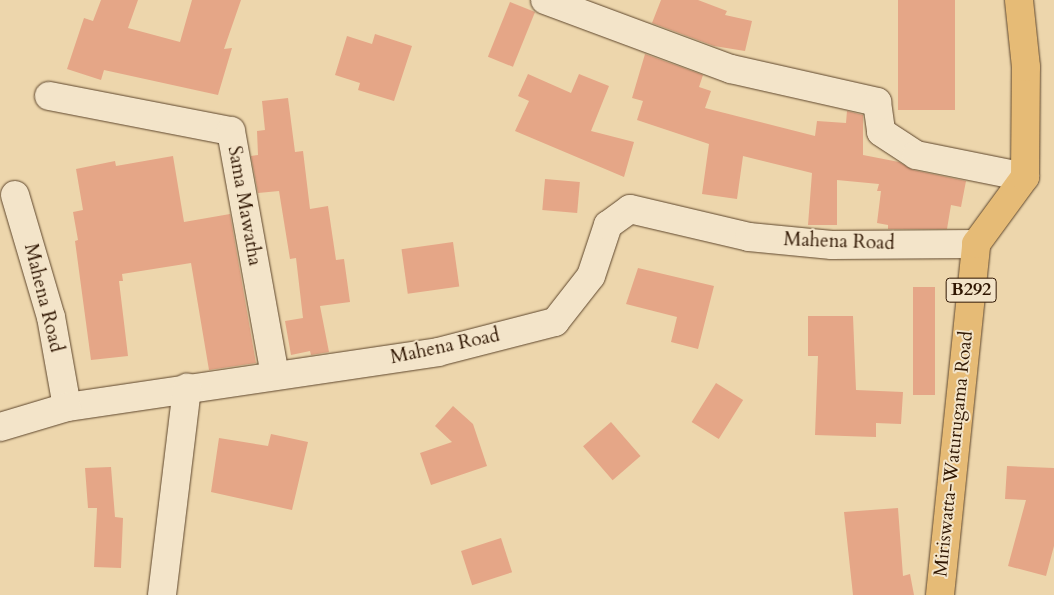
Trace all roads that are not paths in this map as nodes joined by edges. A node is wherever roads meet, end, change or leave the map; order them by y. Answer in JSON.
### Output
{"nodes":[{"id":1,"x":545,"y":0,"type":"edge"},
{"id":2,"x":1019,"y":0,"type":"edge"},
{"id":3,"x":49,"y":96,"type":"dead end"},
{"id":4,"x":1025,"y":177,"type":"junction"},
{"id":5,"x":16,"y":195,"type":"dead end"},
{"id":6,"x":976,"y":244,"type":"junction"},
{"id":7,"x":274,"y":375,"type":"junction"},
{"id":8,"x":187,"y":388,"type":"junction"},
{"id":9,"x":67,"y":407,"type":"junction"},
{"id":10,"x":0,"y":427,"type":"edge"},
{"id":11,"x":162,"y":595,"type":"edge"},
{"id":12,"x":940,"y":595,"type":"edge"}],
"edges":[{"from":1,"to":4,"type":"street"},
{"from":2,"to":4,"type":"main road"},
{"from":3,"to":7,"type":"street","name":"Sama Mawatha"},
{"from":4,"to":6,"type":"main road"},
{"from":5,"to":9,"type":"street","name":"Mahena Road"},
{"from":6,"to":7,"type":"street","name":"Mahena Road"},
{"from":6,"to":12,"type":"main road","name":"Miriswatta-Waturugama Road","number":"B292"},
{"from":7,"to":8,"type":"street","name":"Mahena Road"},
{"from":8,"to":9,"type":"street","name":"Mahena Road"},
{"from":8,"to":11,"type":"street"},
{"from":9,"to":10,"type":"street"}]}
